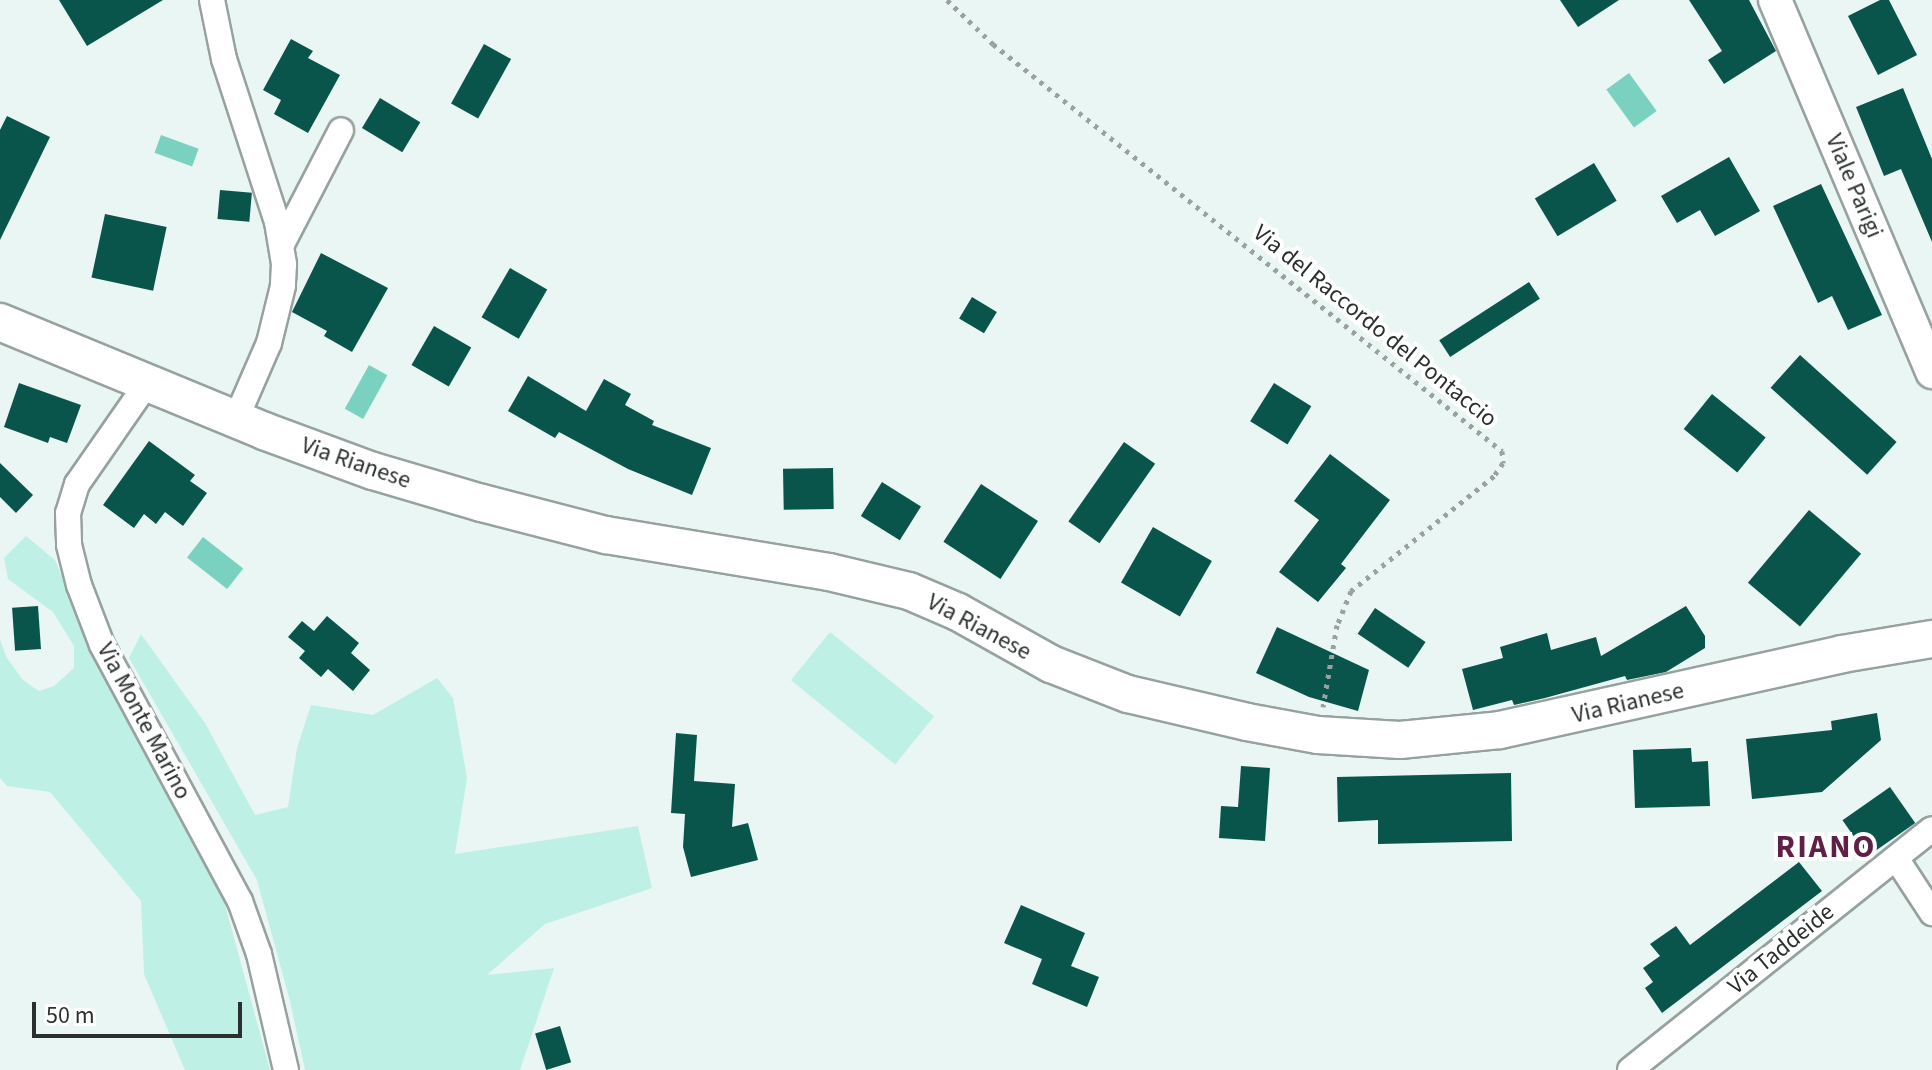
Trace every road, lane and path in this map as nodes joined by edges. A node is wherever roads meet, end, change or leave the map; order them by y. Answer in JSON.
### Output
{"nodes":[{"id":1,"x":212,"y":0,"type":"edge"},
{"id":2,"x":947,"y":0,"type":"edge"},
{"id":3,"x":1775,"y":0,"type":"edge"},
{"id":4,"x":341,"y":130,"type":"dead end"},
{"id":5,"x":282,"y":244,"type":"junction"},
{"id":6,"x":0,"y":322,"type":"edge"},
{"id":7,"x":1932,"y":371,"type":"edge"},
{"id":8,"x":148,"y":382,"type":"junction"},
{"id":9,"x":236,"y":419,"type":"junction"},
{"id":10,"x":1932,"y":639,"type":"edge"},
{"id":11,"x":1318,"y":735,"type":"junction"},
{"id":12,"x":1932,"y":829,"type":"edge"},
{"id":13,"x":1896,"y":858,"type":"junction"},
{"id":14,"x":1932,"y":913,"type":"edge"},
{"id":15,"x":286,"y":1070,"type":"edge"},
{"id":16,"x":1630,"y":1070,"type":"edge"}],
"edges":[{"from":1,"to":5,"type":"street"},
{"from":2,"to":11,"type":"path","name":"Via del Raccordo del Pontaccio"},
{"from":3,"to":7,"type":"street","name":"Viale Parigi"},
{"from":4,"to":5,"type":"street"},
{"from":5,"to":9,"type":"street"},
{"from":6,"to":8,"type":"main road","name":"Via Rianese"},
{"from":8,"to":9,"type":"main road","name":"Via Rianese"},
{"from":8,"to":15,"type":"street","name":"Via Monte Marino"},
{"from":9,"to":11,"type":"main road","name":"Via Rianese"},
{"from":10,"to":11,"type":"main road","name":"Via Rianese"},
{"from":12,"to":13,"type":"street","name":"Via Taddeide"},
{"from":13,"to":14,"type":"street"},
{"from":13,"to":16,"type":"street","name":"Via Taddeide"}]}
